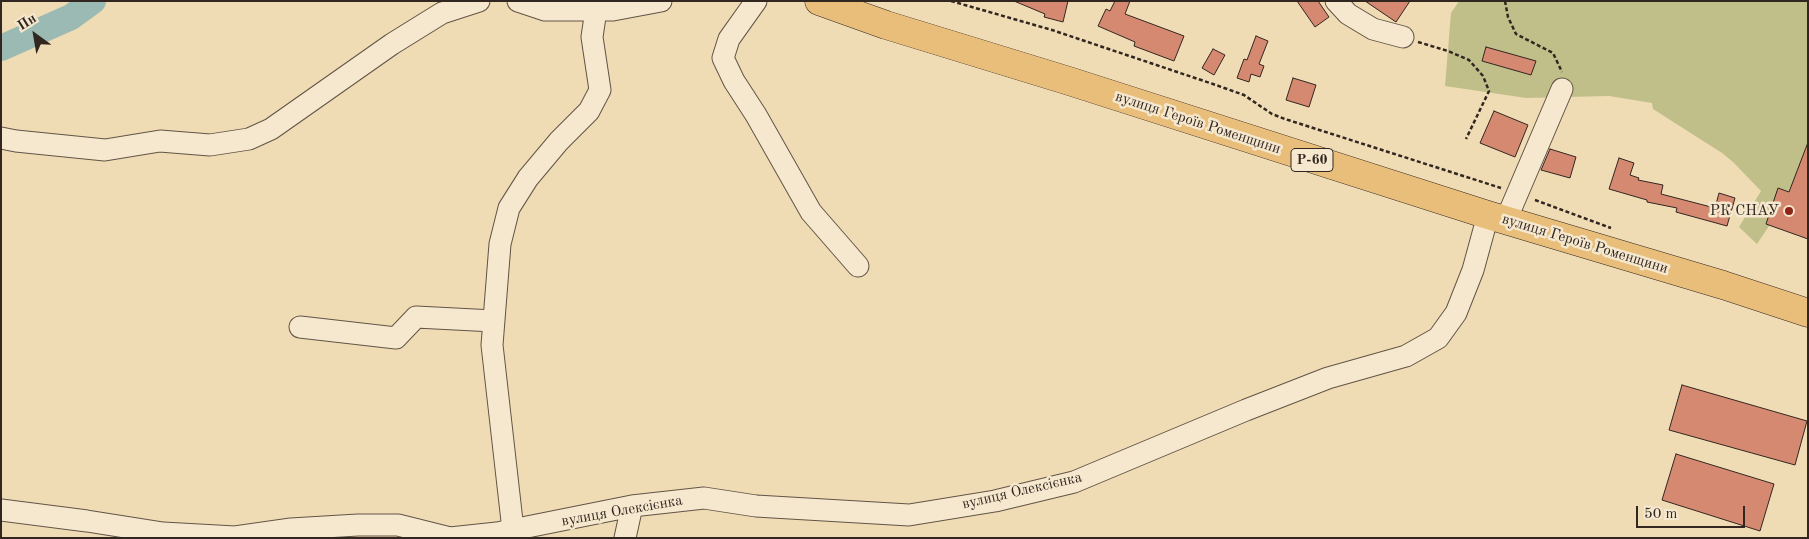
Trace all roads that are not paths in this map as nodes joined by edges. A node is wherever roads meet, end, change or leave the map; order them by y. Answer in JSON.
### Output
{"nodes":[{"id":1,"x":479,"y":1,"type":"edge"},
{"id":2,"x":518,"y":1,"type":"edge"},
{"id":3,"x":661,"y":1,"type":"edge"},
{"id":4,"x":756,"y":1,"type":"edge"},
{"id":5,"x":818,"y":1,"type":"edge"},
{"id":6,"x":1336,"y":1,"type":"edge"},
{"id":7,"x":596,"y":10,"type":"junction"},
{"id":8,"x":1402,"y":37,"type":"road end"},
{"id":9,"x":1562,"y":89,"type":"road end"},
{"id":10,"x":1,"y":138,"type":"edge"},
{"id":11,"x":1497,"y":218,"type":"junction"},
{"id":12,"x":858,"y":266,"type":"dead end"},
{"id":13,"x":1808,"y":313,"type":"edge"},
{"id":14,"x":494,"y":321,"type":"junction"},
{"id":15,"x":300,"y":327,"type":"dead end"},
{"id":16,"x":632,"y":506,"type":"junction"},
{"id":17,"x":1,"y":510,"type":"edge"},
{"id":18,"x":513,"y":530,"type":"junction"},
{"id":19,"x":450,"y":538,"type":"edge"},
{"id":20,"x":625,"y":538,"type":"edge"}],
"edges":[{"from":1,"to":10,"type":"street"},
{"from":2,"to":7,"type":"street"},
{"from":3,"to":7,"type":"street"},
{"from":4,"to":12,"type":"street"},
{"from":5,"to":11,"type":"main road","name":"вулиця Героїв Роменщини","number":"Р-60"},
{"from":6,"to":8,"type":"street"},
{"from":7,"to":14,"type":"street"},
{"from":9,"to":11,"type":"street","name":"вулиця Олексієнка"},
{"from":11,"to":13,"type":"main road","name":"вулиця Героїв Роменщини","number":"Р-60"},
{"from":11,"to":16,"type":"street","name":"вулиця Олексієнка"},
{"from":14,"to":15,"type":"street"},
{"from":14,"to":18,"type":"street"},
{"from":16,"to":18,"type":"street","name":"вулиця Олексієнка"},
{"from":16,"to":20,"type":"street"},
{"from":17,"to":19,"type":"street","name":"вулиця Олексієнка"},
{"from":18,"to":19,"type":"street","name":"вулиця Олексієнка"}]}
